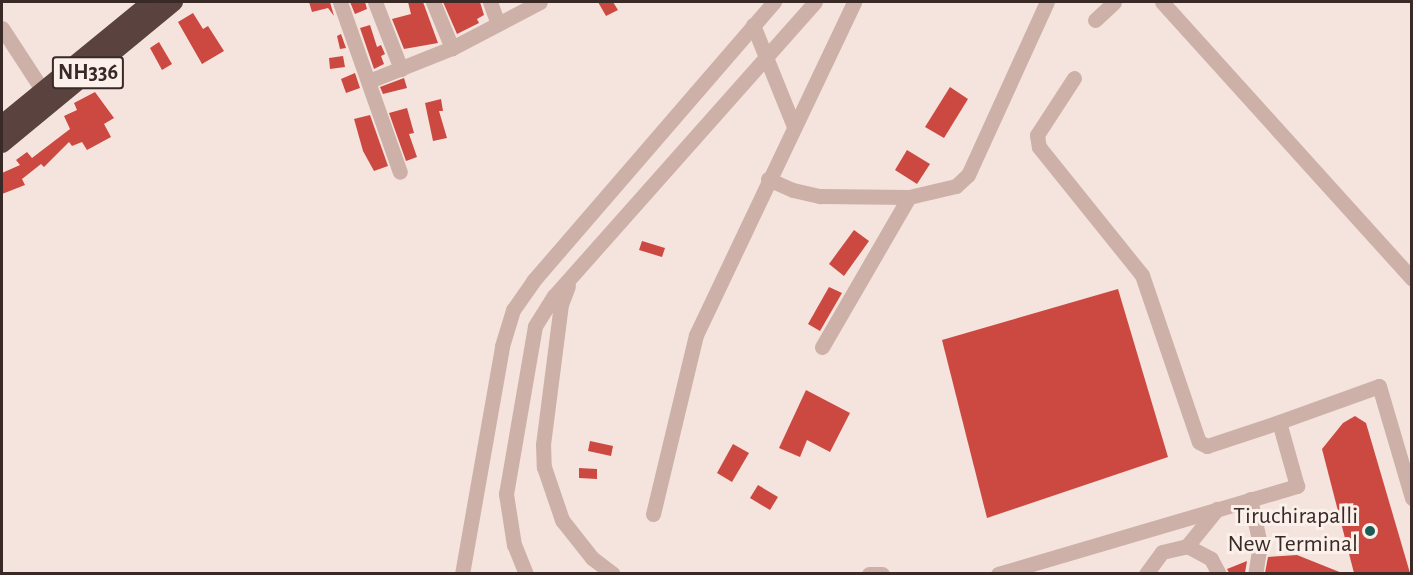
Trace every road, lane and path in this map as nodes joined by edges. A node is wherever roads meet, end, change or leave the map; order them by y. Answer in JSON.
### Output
{"nodes":[{"id":1,"x":151,"y":2,"type":"edge"},
{"id":2,"x":174,"y":2,"type":"edge"},
{"id":3,"x":340,"y":2,"type":"edge"},
{"id":4,"x":375,"y":2,"type":"edge"},
{"id":5,"x":433,"y":2,"type":"edge"},
{"id":6,"x":490,"y":2,"type":"edge"},
{"id":7,"x":540,"y":2,"type":"edge"},
{"id":8,"x":774,"y":2,"type":"edge"},
{"id":9,"x":815,"y":2,"type":"edge"},
{"id":10,"x":854,"y":2,"type":"edge"},
{"id":11,"x":1047,"y":2,"type":"edge"},
{"id":12,"x":1114,"y":2,"type":"edge"},
{"id":13,"x":1162,"y":2,"type":"edge"},
{"id":14,"x":1095,"y":20,"type":"dead end"},
{"id":15,"x":498,"y":24,"type":"junction"},
{"id":16,"x":753,"y":26,"type":"junction"},
{"id":17,"x":2,"y":28,"type":"edge"},
{"id":18,"x":452,"y":48,"type":"junction"},
{"id":19,"x":766,"y":57,"type":"junction"},
{"id":20,"x":401,"y":69,"type":"junction"},
{"id":21,"x":1074,"y":78,"type":"dead end"},
{"id":22,"x":369,"y":81,"type":"junction"},
{"id":23,"x":43,"y":91,"type":"junction"},
{"id":24,"x":2,"y":124,"type":"edge"},
{"id":25,"x":793,"y":124,"type":"junction"},
{"id":26,"x":2,"y":144,"type":"edge"},
{"id":27,"x":400,"y":172,"type":"dead end"},
{"id":28,"x":768,"y":178,"type":"junction"},
{"id":29,"x":909,"y":197,"type":"junction"},
{"id":30,"x":582,"y":263,"type":"junction"},
{"id":31,"x":1412,"y":279,"type":"edge"},
{"id":32,"x":822,"y":347,"type":"dead end"},
{"id":33,"x":1279,"y":422,"type":"junction"},
{"id":34,"x":1412,"y":498,"type":"edge"},
{"id":35,"x":1250,"y":499,"type":"junction"},
{"id":36,"x":1217,"y":509,"type":"junction"},
{"id":37,"x":653,"y":514,"type":"dead end"},
{"id":38,"x":1187,"y":546,"type":"junction"},
{"id":39,"x":462,"y":573,"type":"edge"},
{"id":40,"x":526,"y":573,"type":"edge"},
{"id":41,"x":613,"y":573,"type":"edge"},
{"id":42,"x":869,"y":573,"type":"edge"},
{"id":43,"x":882,"y":573,"type":"edge"},
{"id":44,"x":998,"y":573,"type":"edge"},
{"id":45,"x":1146,"y":573,"type":"edge"},
{"id":46,"x":1219,"y":573,"type":"edge"},
{"id":47,"x":1255,"y":573,"type":"edge"}],
"edges":[{"from":1,"to":23,"type":"highway","number":"NH336"},
{"from":2,"to":26,"type":"highway","number":"NH336"},
{"from":3,"to":22,"type":"street"},
{"from":4,"to":20,"type":"street"},
{"from":5,"to":18,"type":"street"},
{"from":6,"to":15,"type":"street"},
{"from":7,"to":15,"type":"street"},
{"from":8,"to":16,"type":"street"},
{"from":9,"to":19,"type":"street"},
{"from":10,"to":25,"type":"street"},
{"from":11,"to":29,"type":"street"},
{"from":12,"to":14,"type":"street"},
{"from":13,"to":31,"type":"street"},
{"from":15,"to":18,"type":"street"},
{"from":16,"to":19,"type":"street"},
{"from":16,"to":39,"type":"street"},
{"from":17,"to":23,"type":"street"},
{"from":18,"to":20,"type":"street"},
{"from":19,"to":25,"type":"street"},
{"from":19,"to":30,"type":"street"},
{"from":20,"to":22,"type":"street"},
{"from":21,"to":33,"type":"street"},
{"from":22,"to":27,"type":"street"},
{"from":23,"to":24,"type":"highway","number":"NH336"},
{"from":25,"to":28,"type":"street"},
{"from":28,"to":29,"type":"street"},
{"from":28,"to":37,"type":"street"},
{"from":29,"to":32,"type":"street"},
{"from":30,"to":40,"type":"street"},
{"from":30,"to":41,"type":"street"},
{"from":33,"to":34,"type":"street"},
{"from":33,"to":35,"type":"street"},
{"from":35,"to":36,"type":"street"},
{"from":35,"to":47,"type":"street"},
{"from":36,"to":38,"type":"street"},
{"from":36,"to":44,"type":"street"},
{"from":38,"to":45,"type":"street"},
{"from":38,"to":46,"type":"street"},
{"from":42,"to":43,"type":"street"}]}
